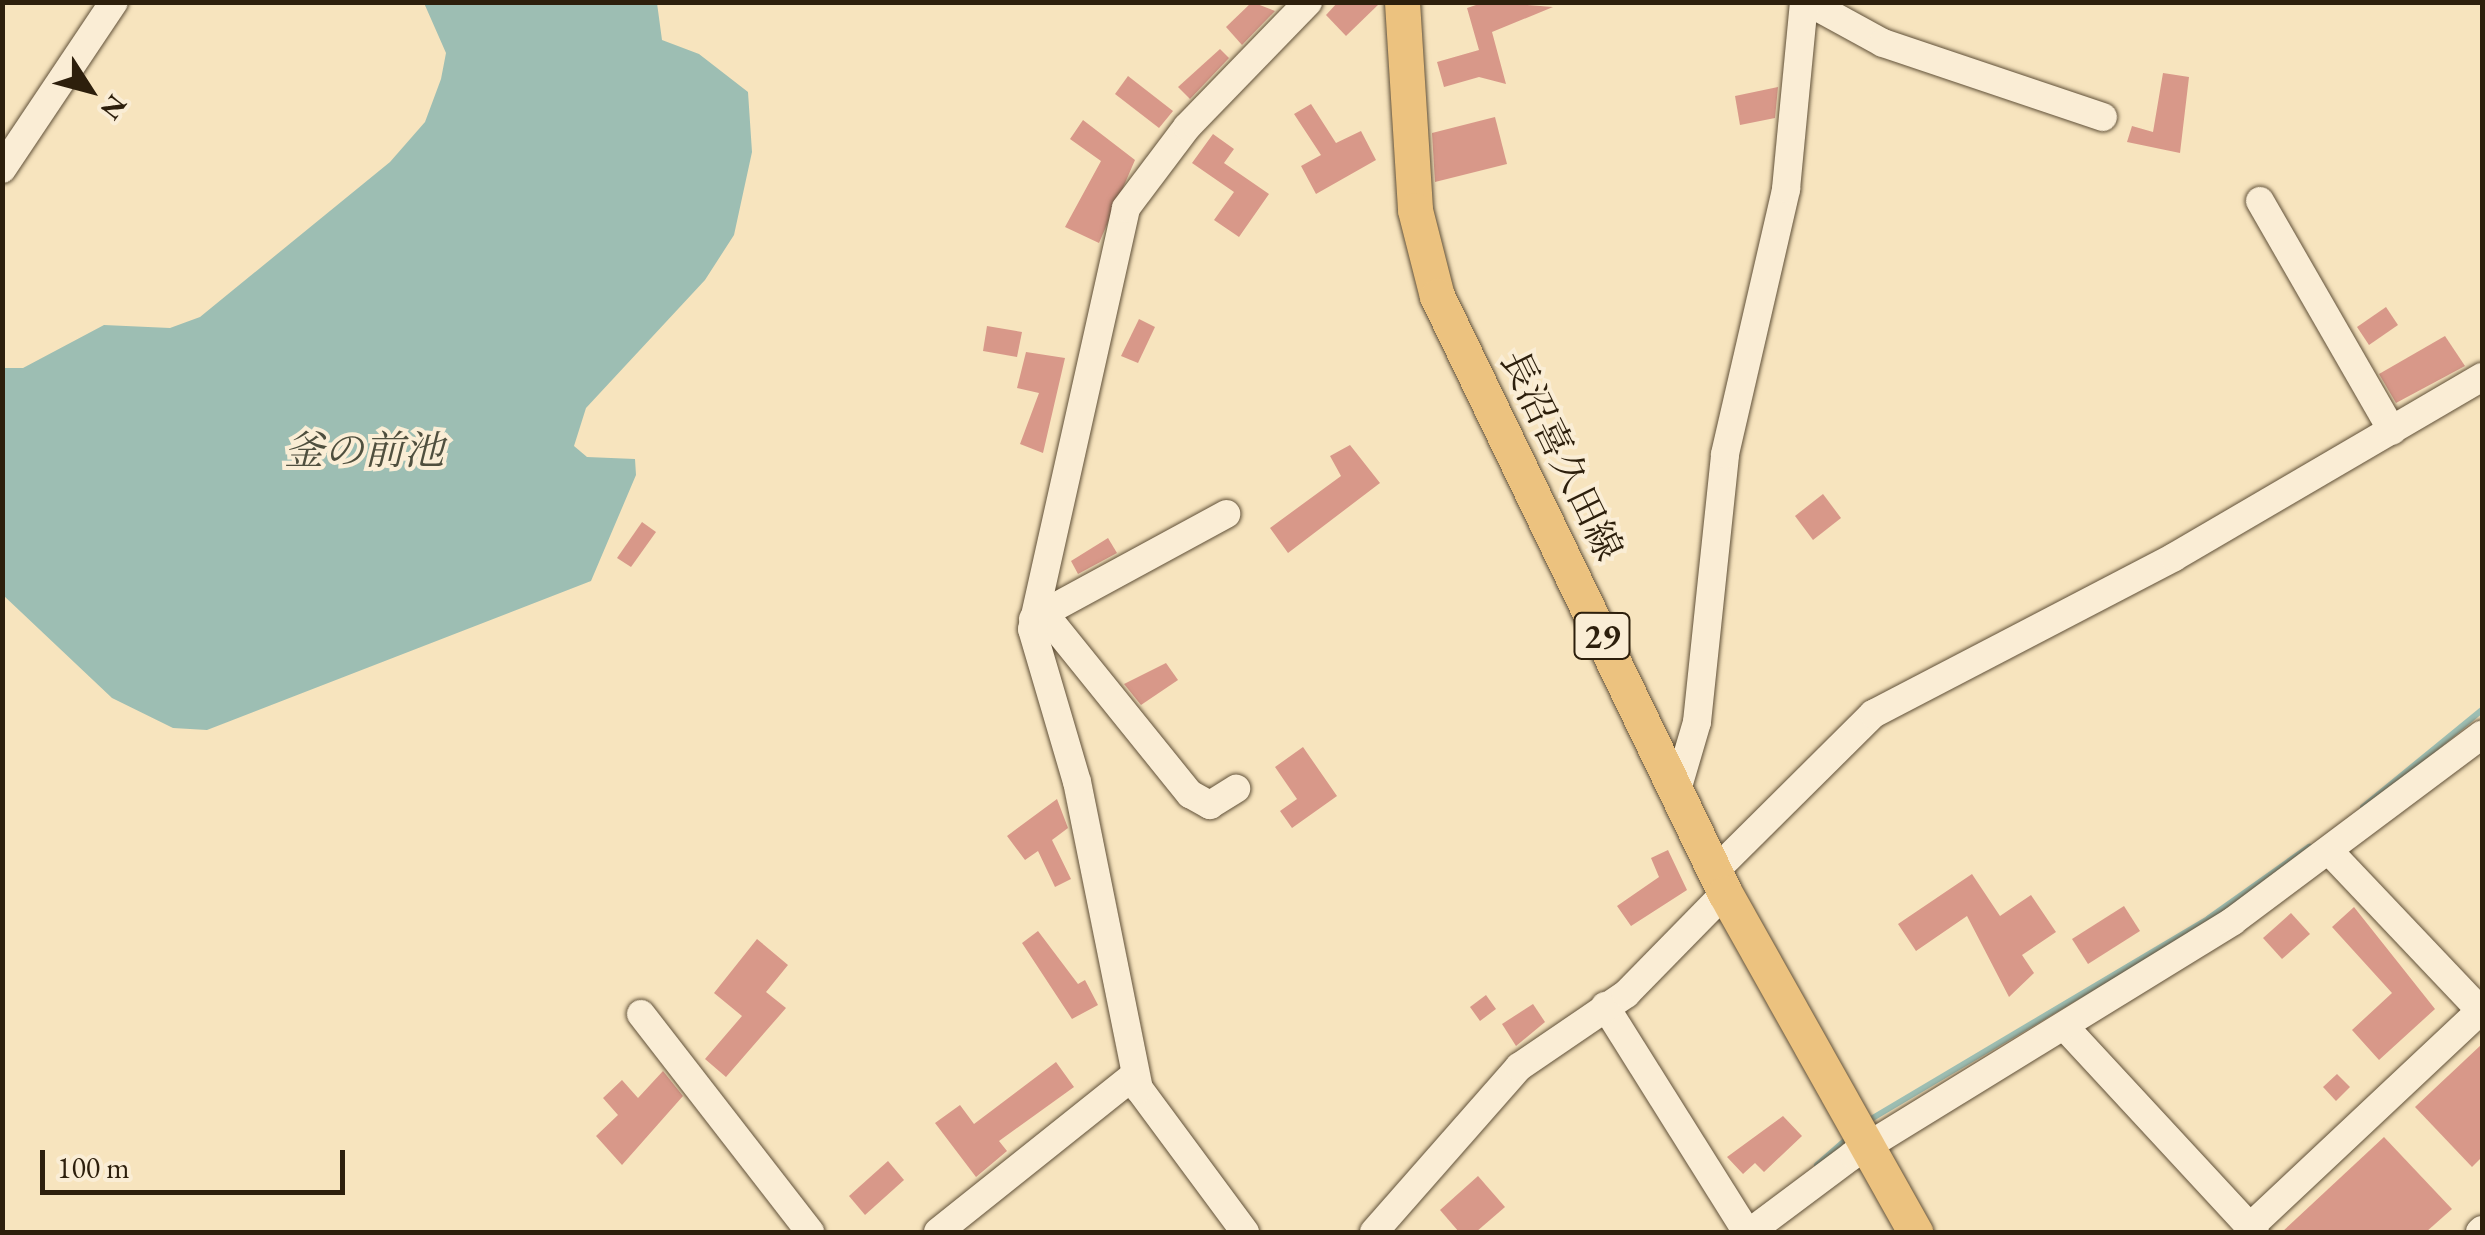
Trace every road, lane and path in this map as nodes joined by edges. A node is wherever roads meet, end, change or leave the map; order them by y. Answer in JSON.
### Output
{"nodes":[{"id":1,"x":114,"y":2,"type":"edge"},
{"id":2,"x":1308,"y":2,"type":"edge"},
{"id":3,"x":1402,"y":2,"type":"edge"},
{"id":4,"x":1806,"y":2,"type":"edge"},
{"id":5,"x":2103,"y":118,"type":"dead end"},
{"id":6,"x":2,"y":169,"type":"edge"},
{"id":7,"x":2260,"y":201,"type":"dead end"},
{"id":8,"x":2482,"y":376,"type":"edge"},
{"id":9,"x":2392,"y":430,"type":"junction"},
{"id":10,"x":1226,"y":514,"type":"dead end"},
{"id":11,"x":1040,"y":618,"type":"junction"},
{"id":12,"x":2482,"y":735,"type":"edge"},
{"id":13,"x":1236,"y":789,"type":"dead end"},
{"id":14,"x":1677,"y":790,"type":"junction"},
{"id":15,"x":2332,"y":853,"type":"junction"},
{"id":16,"x":1720,"y":882,"type":"junction"},
{"id":17,"x":1605,"y":1006,"type":"junction"},
{"id":18,"x":2482,"y":1010,"type":"edge"},
{"id":19,"x":641,"y":1014,"type":"dead end"},
{"id":20,"x":2064,"y":1026,"type":"junction"},
{"id":21,"x":1135,"y":1076,"type":"junction"},
{"id":22,"x":1866,"y":1148,"type":"junction"},
{"id":23,"x":2253,"y":1230,"type":"edge"},
{"id":24,"x":810,"y":1232,"type":"edge"},
{"id":25,"x":938,"y":1232,"type":"edge"},
{"id":26,"x":1245,"y":1232,"type":"edge"},
{"id":27,"x":1374,"y":1232,"type":"edge"},
{"id":28,"x":1749,"y":1232,"type":"edge"},
{"id":29,"x":1915,"y":1232,"type":"edge"}],
"edges":[{"from":1,"to":6,"type":"street"},
{"from":2,"to":11,"type":"street"},
{"from":3,"to":14,"type":"main road","name":"長沼喜久田線","number":"29"},
{"from":4,"to":5,"type":"street"},
{"from":4,"to":14,"type":"street"},
{"from":7,"to":9,"type":"street"},
{"from":8,"to":9,"type":"street"},
{"from":9,"to":16,"type":"street"},
{"from":10,"to":11,"type":"street"},
{"from":11,"to":13,"type":"street"},
{"from":11,"to":21,"type":"street"},
{"from":12,"to":15,"type":"street"},
{"from":14,"to":16,"type":"main road","name":"長沼喜久田線","number":"29"},
{"from":15,"to":18,"type":"street"},
{"from":15,"to":20,"type":"street"},
{"from":16,"to":17,"type":"street"},
{"from":16,"to":22,"type":"main road","name":"長沼喜久田線","number":"29"},
{"from":17,"to":27,"type":"street"},
{"from":17,"to":28,"type":"street"},
{"from":18,"to":23,"type":"street"},
{"from":19,"to":24,"type":"street"},
{"from":20,"to":22,"type":"street"},
{"from":20,"to":23,"type":"street"},
{"from":21,"to":25,"type":"street"},
{"from":21,"to":26,"type":"street"},
{"from":22,"to":28,"type":"street"},
{"from":22,"to":29,"type":"main road","name":"長沼喜久田線","number":"29"}]}
